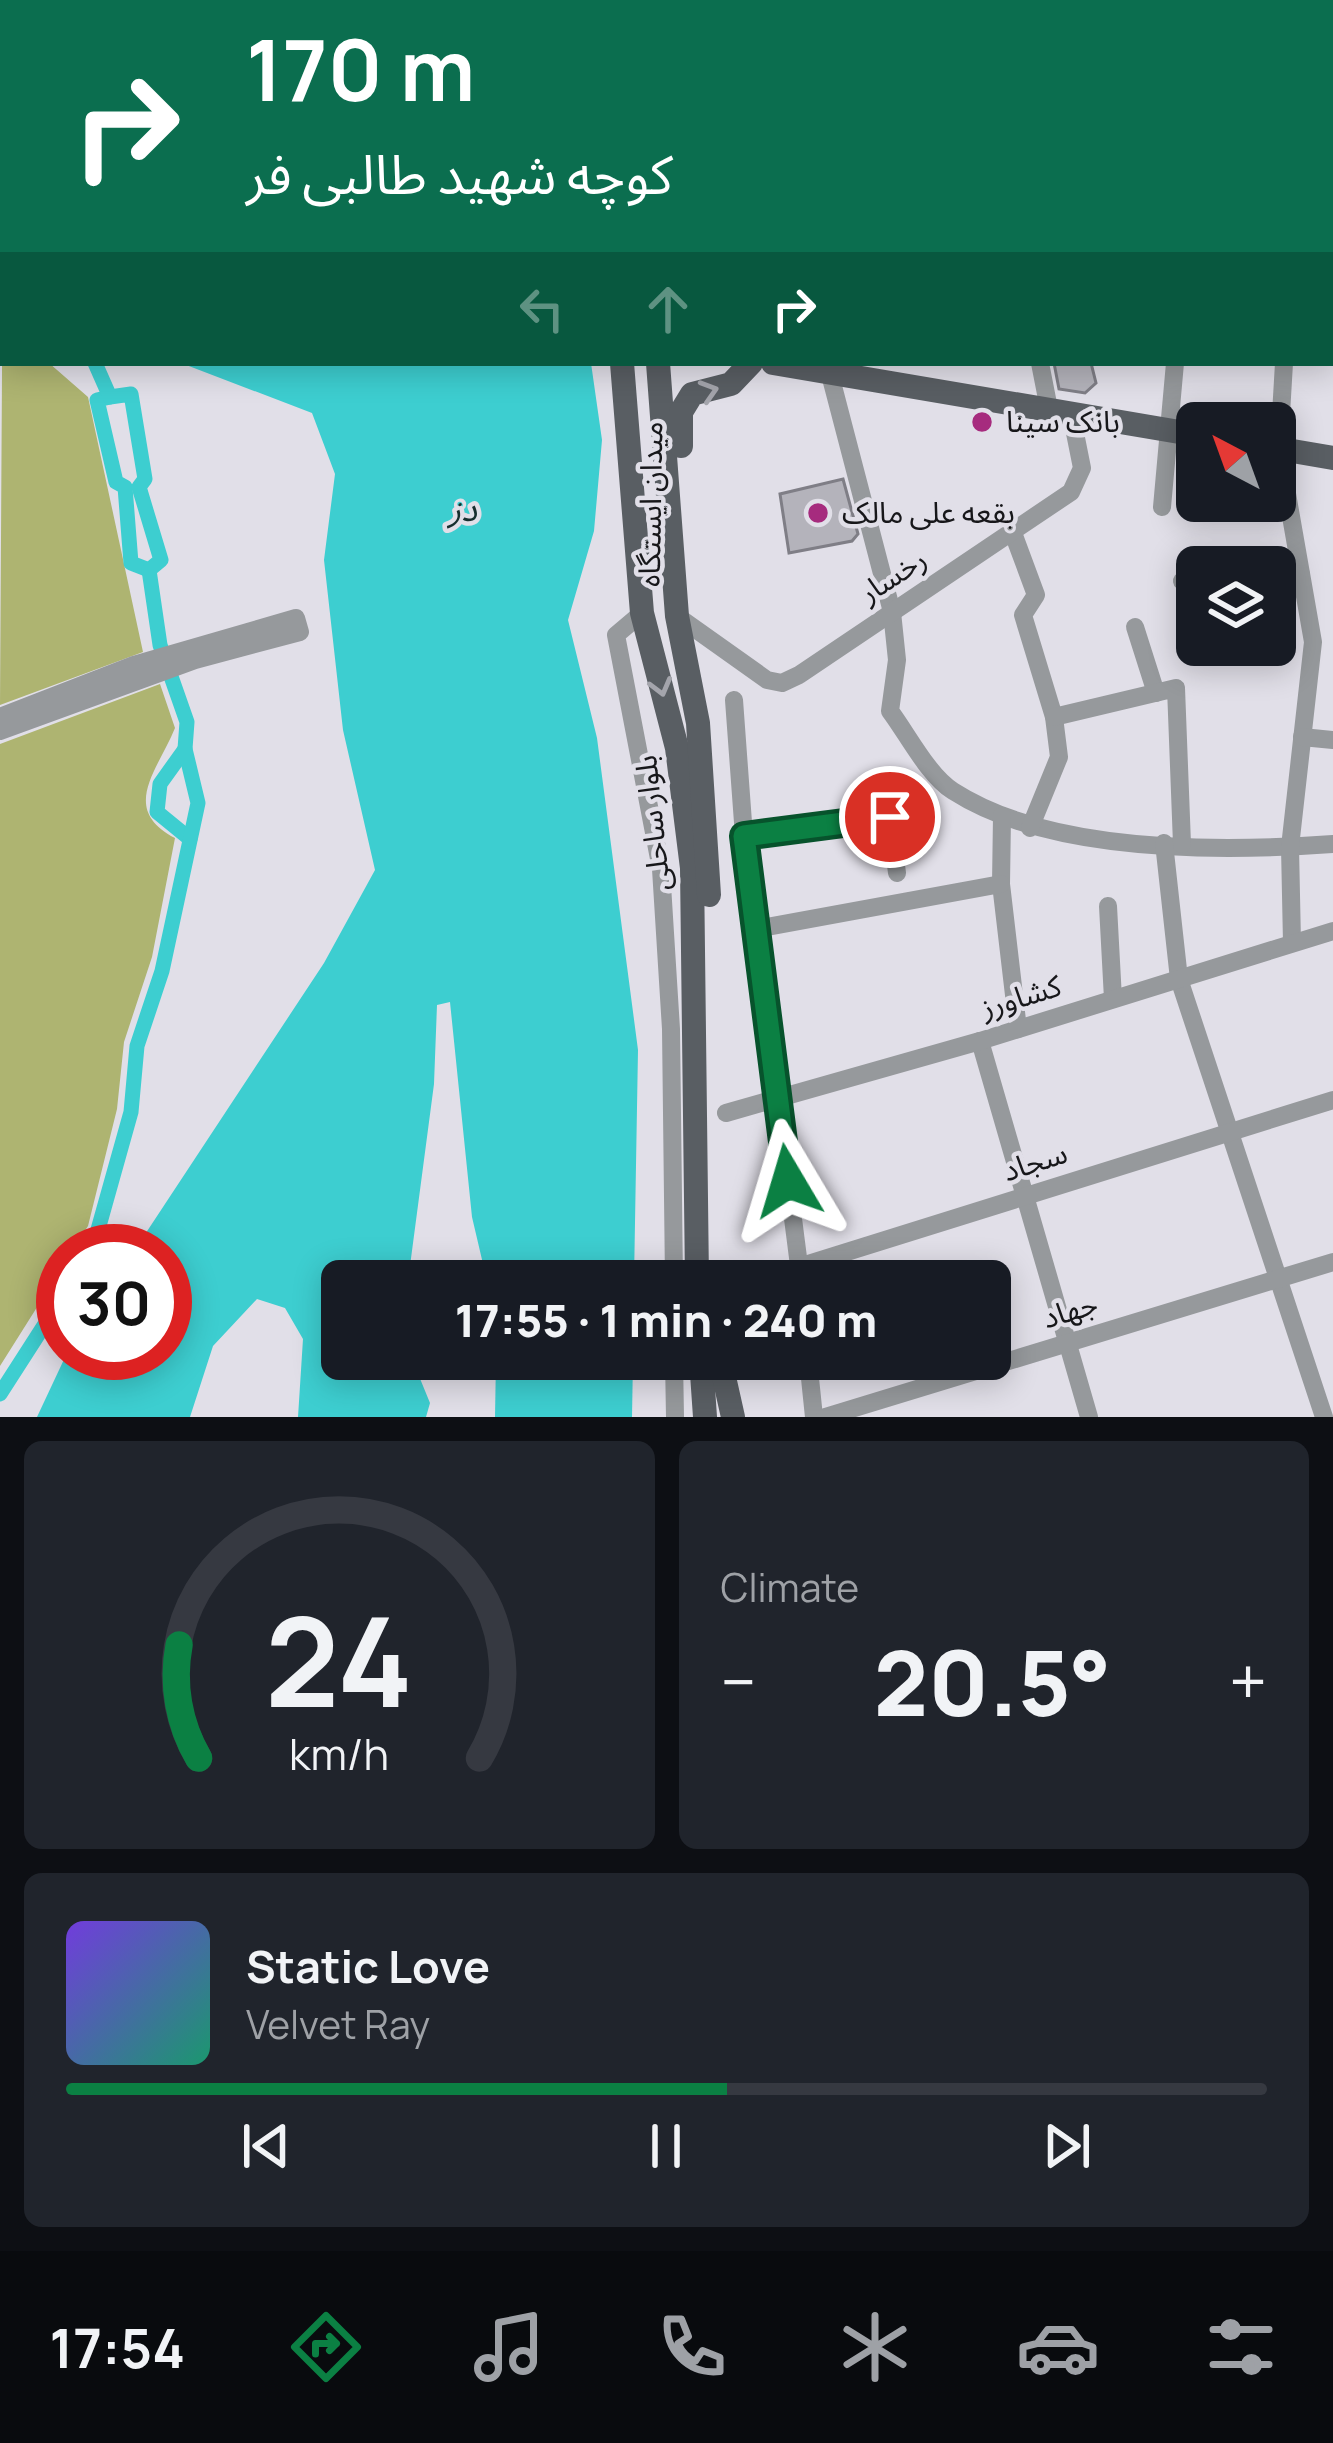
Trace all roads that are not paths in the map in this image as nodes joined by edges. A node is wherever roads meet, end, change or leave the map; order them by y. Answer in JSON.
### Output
{"nodes":[{"id":1,"x":748,"y":366,"type":"edge"},
{"id":2,"x":1041,"y":366,"type":"edge"},
{"id":3,"x":1175,"y":366,"type":"edge"},
{"id":4,"x":1286,"y":366,"type":"edge"},
{"id":5,"x":658,"y":367,"type":"edge"},
{"id":6,"x":828,"y":369,"type":"edge"},
{"id":7,"x":622,"y":370,"type":"edge"},
{"id":8,"x":1282,"y":402,"type":"edge"},
{"id":9,"x":1060,"y":411,"type":"junction"},
{"id":10,"x":666,"y":430,"type":"junction"},
{"id":11,"x":1168,"y":430,"type":"junction"},
{"id":12,"x":1176,"y":431,"type":"edge"},
{"id":13,"x":627,"y":436,"type":"junction"},
{"id":14,"x":1296,"y":451,"type":"edge"},
{"id":15,"x":1333,"y":458,"type":"edge"},
{"id":16,"x":1162,"y":507,"type":"dead end"},
{"id":17,"x":1291,"y":522,"type":"edge"},
{"id":18,"x":1013,"y":533,"type":"junction"},
{"id":19,"x":1296,"y":574,"type":"edge"},
{"id":20,"x":1301,"y":574,"type":"junction"},
{"id":21,"x":892,"y":612,"type":"junction"},
{"id":22,"x":642,"y":613,"type":"junction"},
{"id":23,"x":677,"y":616,"type":"junction"},
{"id":24,"x":1135,"y":627,"type":"dead end"},
{"id":25,"x":1323,"y":642,"type":"edge"},
{"id":26,"x":1156,"y":693,"type":"junction"},
{"id":27,"x":734,"y":700,"type":"dead end"},
{"id":28,"x":0,"y":717,"type":"edge"},
{"id":29,"x":1054,"y":717,"type":"junction"},
{"id":30,"x":698,"y":723,"type":"junction"},
{"id":31,"x":672,"y":730,"type":"junction"},
{"id":32,"x":0,"y":731,"type":"edge"},
{"id":33,"x":1302,"y":737,"type":"junction"},
{"id":34,"x":1333,"y":740,"type":"edge"},
{"id":35,"x":1002,"y":816,"type":"junction"},
{"id":36,"x":1030,"y":828,"type":"junction"},
{"id":37,"x":744,"y":836,"type":"junction"},
{"id":38,"x":1173,"y":843,"type":"junction"},
{"id":39,"x":1333,"y":844,"type":"edge"},
{"id":40,"x":1290,"y":847,"type":"junction"},
{"id":41,"x":897,"y":873,"type":"dead end"},
{"id":42,"x":1000,"y":884,"type":"junction"},
{"id":43,"x":1108,"y":906,"type":"dead end"},
{"id":44,"x":756,"y":929,"type":"junction"},
{"id":45,"x":1333,"y":931,"type":"edge"},
{"id":46,"x":1292,"y":943,"type":"junction"},
{"id":47,"x":1179,"y":979,"type":"junction"},
{"id":48,"x":1113,"y":999,"type":"junction"},
{"id":49,"x":1018,"y":1029,"type":"junction"},
{"id":50,"x":980,"y":1041,"type":"junction"},
{"id":51,"x":777,"y":1095,"type":"junction"},
{"id":52,"x":1333,"y":1100,"type":"edge"},
{"id":53,"x":726,"y":1112,"type":"dead end"},
{"id":54,"x":1226,"y":1132,"type":"junction"},
{"id":55,"x":1025,"y":1197,"type":"junction"},
{"id":56,"x":674,"y":1260,"type":"edge"},
{"id":57,"x":697,"y":1260,"type":"edge"},
{"id":58,"x":708,"y":1260,"type":"edge"},
{"id":59,"x":798,"y":1260,"type":"edge"},
{"id":60,"x":841,"y":1260,"type":"edge"},
{"id":61,"x":1333,"y":1262,"type":"edge"},
{"id":62,"x":1280,"y":1278,"type":"junction"},
{"id":63,"x":1068,"y":1343,"type":"junction"},
{"id":64,"x":674,"y":1380,"type":"edge"},
{"id":65,"x":702,"y":1380,"type":"edge"},
{"id":66,"x":723,"y":1380,"type":"edge"},
{"id":67,"x":810,"y":1380,"type":"edge"},
{"id":68,"x":675,"y":1417,"type":"edge"},
{"id":69,"x":705,"y":1417,"type":"edge"},
{"id":70,"x":727,"y":1417,"type":"edge"},
{"id":71,"x":814,"y":1417,"type":"edge"},
{"id":72,"x":825,"y":1417,"type":"edge"},
{"id":73,"x":1089,"y":1417,"type":"edge"},
{"id":74,"x":1324,"y":1417,"type":"edge"}],
"edges":[{"from":23,"to":1,"type":"main road","name":"میدان ایستگاه","one_way":true},
{"from":2,"to":9,"type":"street"},
{"from":3,"to":11,"type":"street"},
{"from":4,"to":8,"type":"street"},
{"from":5,"to":7,"type":"main road"},
{"from":5,"to":10,"type":"main road","name":"بلوار ساحلی"},
{"from":6,"to":9,"type":"main road"},
{"from":6,"to":21,"type":"street"},
{"from":7,"to":13,"type":"main road","name":"بلوار ساحلی"},
{"from":9,"to":11,"type":"main road"},
{"from":9,"to":18,"type":"street","name":"رخسار"},
{"from":10,"to":13,"type":"main road"},
{"from":10,"to":23,"type":"main road","name":"بلوار ساحلی"},
{"from":11,"to":12,"type":"main road"},
{"from":11,"to":16,"type":"street"},
{"from":13,"to":22,"type":"main road","name":"بلوار ساحلی"},
{"from":14,"to":15,"type":"main road"},
{"from":17,"to":20,"type":"street"},
{"from":18,"to":21,"type":"street","name":"رخسار"},
{"from":18,"to":29,"type":"street"},
{"from":19,"to":20,"type":"street"},
{"from":20,"to":25,"type":"street"},
{"from":21,"to":23,"type":"street","name":"رخسار"},
{"from":21,"to":35,"type":"street"},
{"from":22,"to":31,"type":"main road","name":"بلوار ساحلی","one_way":true},
{"from":22,"to":56,"type":"street"},
{"from":23,"to":30,"type":"main road","name":"بلوار ساحلی"},
{"from":24,"to":26,"type":"street"},
{"from":25,"to":33,"type":"street"},
{"from":26,"to":29,"type":"street"},
{"from":26,"to":38,"type":"street"},
{"from":27,"to":37,"type":"street"},
{"from":28,"to":32,"type":"street"},
{"from":29,"to":36,"type":"street"},
{"from":30,"to":31,"type":"main road"},
{"from":30,"to":58,"type":"main road","name":"بلوار ساحلی"},
{"from":31,"to":57,"type":"main road","name":"بلوار ساحلی"},
{"from":33,"to":34,"type":"street"},
{"from":33,"to":40,"type":"street"},
{"from":35,"to":36,"type":"street"},
{"from":35,"to":42,"type":"street"},
{"from":36,"to":38,"type":"street"},
{"from":37,"to":41,"type":"street"},
{"from":37,"to":44,"type":"street"},
{"from":38,"to":40,"type":"street"},
{"from":38,"to":47,"type":"street"},
{"from":39,"to":40,"type":"street"},
{"from":40,"to":46,"type":"street"},
{"from":42,"to":44,"type":"street"},
{"from":42,"to":49,"type":"street"},
{"from":43,"to":48,"type":"street"},
{"from":44,"to":51,"type":"street"},
{"from":45,"to":46,"type":"street","name":"کشاورز"},
{"from":46,"to":47,"type":"street","name":"کشاورز"},
{"from":47,"to":48,"type":"street","name":"کشاورز"},
{"from":47,"to":54,"type":"street"},
{"from":48,"to":49,"type":"street","name":"کشاورز"},
{"from":49,"to":50,"type":"street","name":"کشاورز"},
{"from":50,"to":51,"type":"street","name":"کشاورز"},
{"from":50,"to":55,"type":"street"},
{"from":51,"to":53,"type":"street","name":"کشاورز"},
{"from":51,"to":59,"type":"street"},
{"from":52,"to":54,"type":"street","name":"سجاد"},
{"from":54,"to":55,"type":"street","name":"سجاد"},
{"from":54,"to":62,"type":"street"},
{"from":55,"to":60,"type":"street","name":"سجاد"},
{"from":55,"to":63,"type":"street"},
{"from":61,"to":62,"type":"street","name":"جهاد"},
{"from":62,"to":63,"type":"street","name":"جهاد"},
{"from":62,"to":74,"type":"street"},
{"from":63,"to":72,"type":"street","name":"جهاد"},
{"from":63,"to":73,"type":"street"},
{"from":64,"to":68,"type":"street"},
{"from":65,"to":69,"type":"main road"},
{"from":66,"to":70,"type":"main road"},
{"from":67,"to":71,"type":"street"}]}
